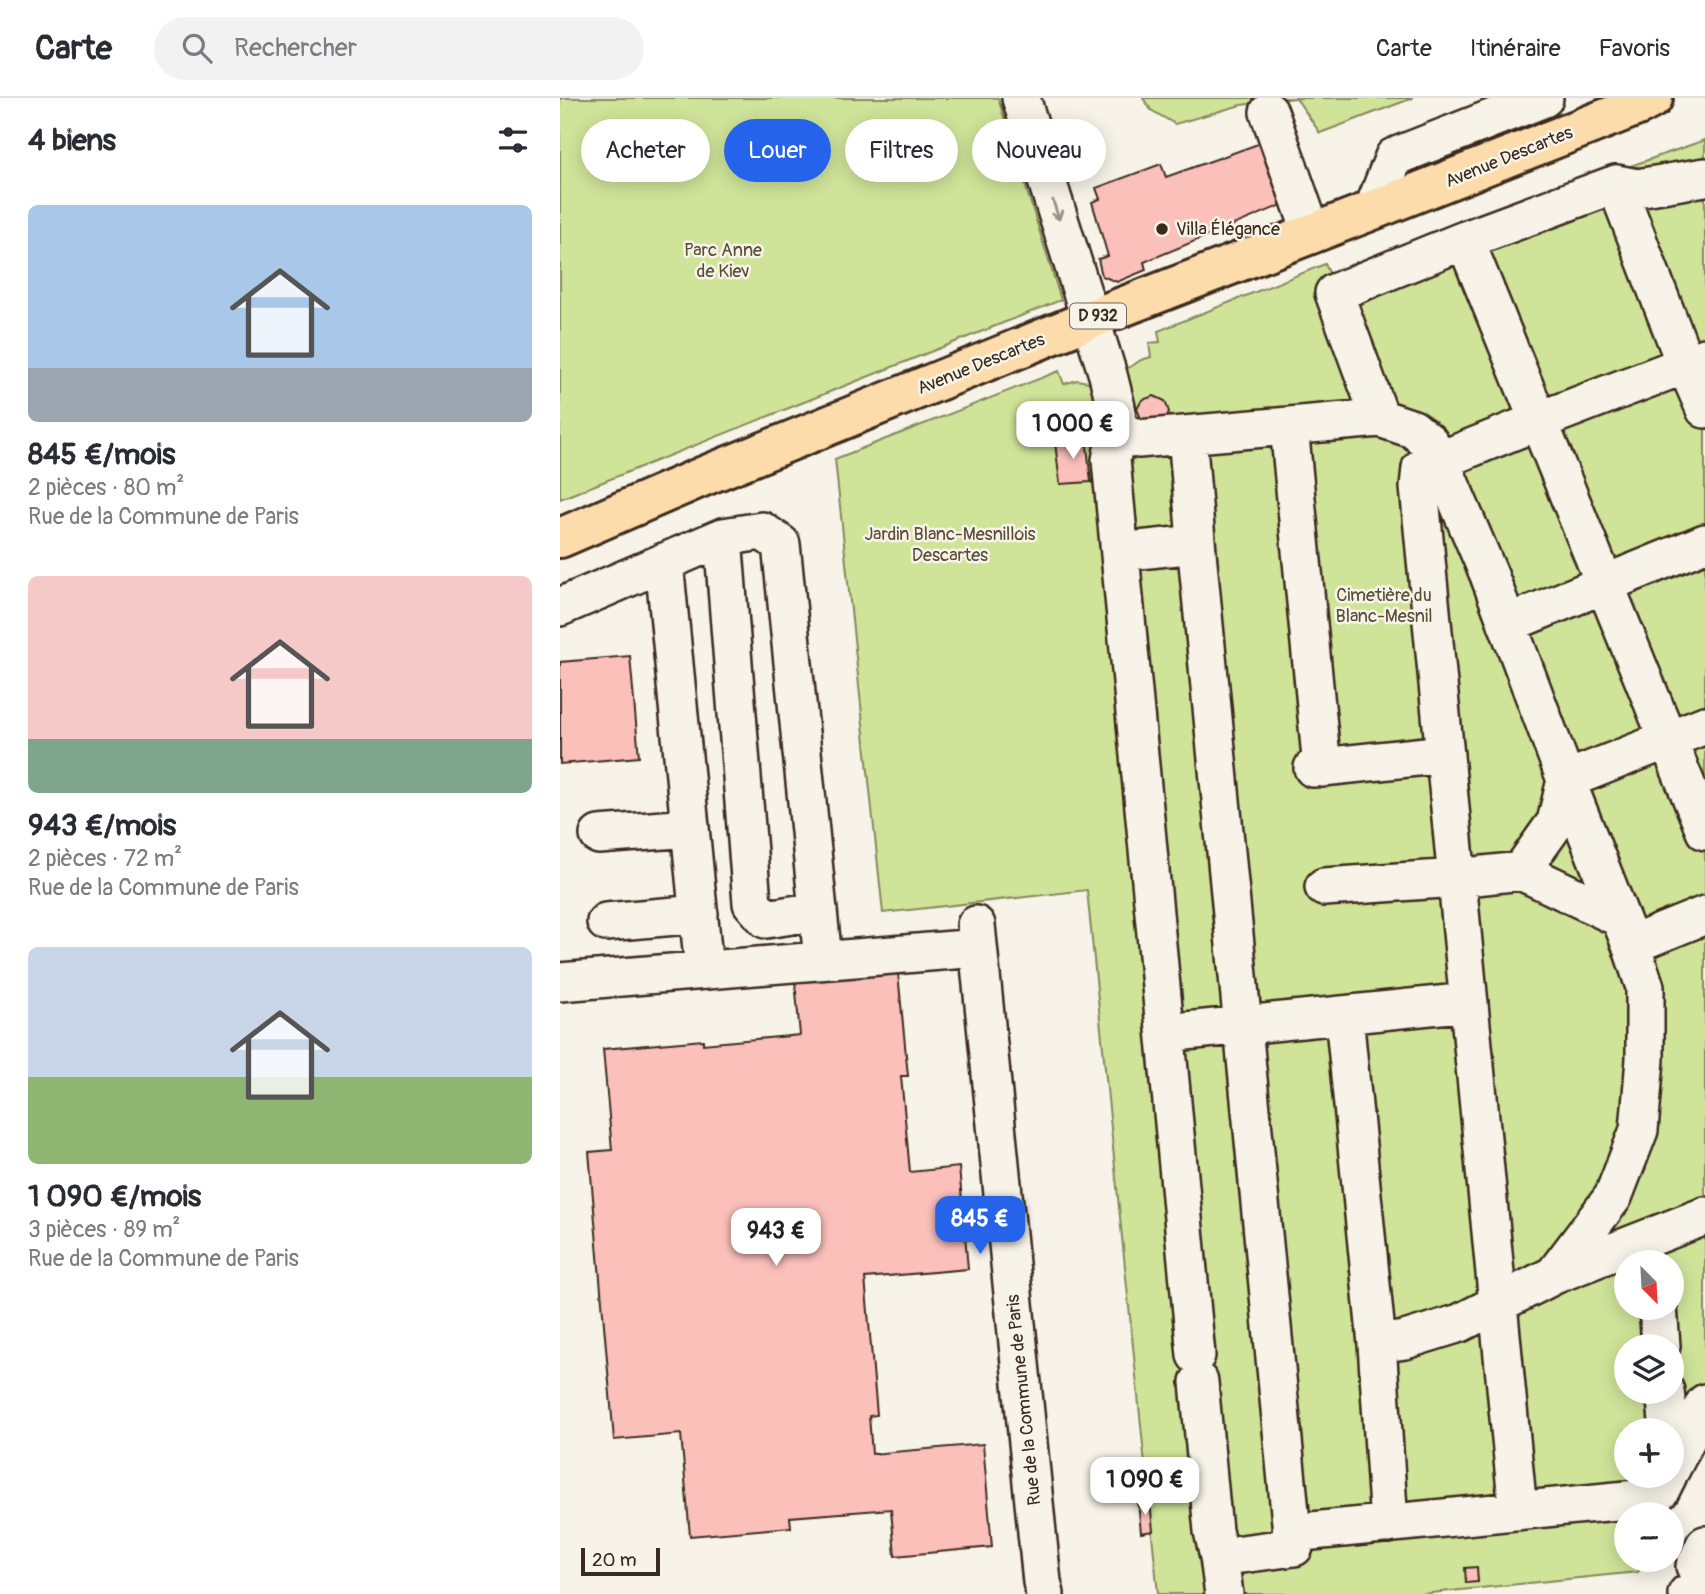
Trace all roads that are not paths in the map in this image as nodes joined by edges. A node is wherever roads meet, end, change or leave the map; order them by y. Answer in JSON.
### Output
{"nodes":[{"id":1,"x":1021,"y":98,"type":"edge"},
{"id":2,"x":1544,"y":98,"type":"edge"},
{"id":3,"x":1643,"y":100,"type":"edge"},
{"id":4,"x":1269,"y":111,"type":"dead end"},
{"id":5,"x":1705,"y":177,"type":"edge"},
{"id":6,"x":1616,"y":184,"type":"junction"},
{"id":7,"x":1373,"y":210,"type":"junction"},
{"id":8,"x":1312,"y":234,"type":"junction"},
{"id":9,"x":1465,"y":240,"type":"junction"},
{"id":10,"x":1091,"y":319,"type":"junction"},
{"id":11,"x":1695,"y":360,"type":"edge"},
{"id":12,"x":1705,"y":409,"type":"edge"},
{"id":13,"x":1380,"y":418,"type":"junction"},
{"id":14,"x":1538,"y":421,"type":"junction"},
{"id":15,"x":1289,"y":426,"type":"junction"},
{"id":16,"x":1117,"y":429,"type":"junction"},
{"id":17,"x":1187,"y":435,"type":"junction"},
{"id":18,"x":1440,"y":460,"type":"junction"},
{"id":19,"x":723,"y":537,"type":"junction"},
{"id":20,"x":560,"y":538,"type":"edge"},
{"id":21,"x":1705,"y":543,"type":"edge"},
{"id":22,"x":1196,"y":544,"type":"junction"},
{"id":23,"x":1120,"y":552,"type":"junction"},
{"id":24,"x":664,"y":562,"type":"junction"},
{"id":25,"x":1604,"y":584,"type":"junction"},
{"id":26,"x":560,"y":607,"type":"edge"},
{"id":27,"x":1507,"y":624,"type":"junction"},
{"id":28,"x":1705,"y":725,"type":"edge"},
{"id":29,"x":1668,"y":740,"type":"junction"},
{"id":30,"x":1445,"y":754,"type":"junction"},
{"id":31,"x":1566,"y":780,"type":"junction"},
{"id":32,"x":690,"y":828,"type":"junction"},
{"id":33,"x":1705,"y":831,"type":"edge"},
{"id":34,"x":599,"y":835,"type":"dead end"},
{"id":35,"x":1521,"y":872,"type":"junction"},
{"id":36,"x":1457,"y":878,"type":"junction"},
{"id":37,"x":1324,"y":887,"type":"dead end"},
{"id":38,"x":818,"y":911,"type":"junction"},
{"id":39,"x":699,"y":914,"type":"junction"},
{"id":40,"x":1705,"y":915,"type":"edge"},
{"id":41,"x":606,"y":922,"type":"dead end"},
{"id":42,"x":1625,"y":931,"type":"junction"},
{"id":43,"x":822,"y":960,"type":"junction"},
{"id":44,"x":704,"y":970,"type":"junction"},
{"id":45,"x":560,"y":982,"type":"edge"},
{"id":46,"x":1469,"y":1002,"type":"junction"},
{"id":47,"x":1344,"y":1016,"type":"junction"},
{"id":48,"x":1242,"y":1025,"type":"junction"},
{"id":49,"x":1166,"y":1033,"type":"junction"},
{"id":50,"x":1705,"y":1216,"type":"edge"},
{"id":51,"x":1652,"y":1249,"type":"edge"},
{"id":52,"x":1554,"y":1275,"type":"junction"},
{"id":53,"x":1498,"y":1304,"type":"junction"},
{"id":54,"x":1377,"y":1344,"type":"junction"},
{"id":55,"x":1705,"y":1403,"type":"edge"},
{"id":56,"x":1684,"y":1434,"type":"edge"},
{"id":57,"x":1661,"y":1488,"type":"edge"},
{"id":58,"x":1518,"y":1511,"type":"junction"},
{"id":59,"x":1389,"y":1524,"type":"junction"},
{"id":60,"x":1292,"y":1533,"type":"junction"},
{"id":61,"x":1219,"y":1557,"type":"junction"},
{"id":62,"x":1041,"y":1590,"type":"edge"},
{"id":63,"x":1224,"y":1594,"type":"edge"}],
"edges":[{"from":1,"to":10,"type":"street","one_way":true},
{"from":2,"to":7,"type":"street"},
{"from":3,"to":7,"type":"main road","name":"Avenue Descartes","number":"D 932"},
{"from":4,"to":8,"type":"street"},
{"from":5,"to":6,"type":"street"},
{"from":6,"to":9,"type":"street"},
{"from":6,"to":11,"type":"street"},
{"from":7,"to":8,"type":"main road","name":"Avenue Descartes","number":"D 932"},
{"from":8,"to":10,"type":"main road","name":"Avenue Descartes","number":"D 932"},
{"from":9,"to":13,"type":"street"},
{"from":9,"to":14,"type":"street"},
{"from":10,"to":16,"type":"street"},
{"from":10,"to":20,"type":"main road","name":"Avenue Descartes","number":"D 932"},
{"from":11,"to":12,"type":"street"},
{"from":11,"to":14,"type":"street"},
{"from":13,"to":15,"type":"street"},
{"from":13,"to":18,"type":"street"},
{"from":14,"to":18,"type":"street"},
{"from":14,"to":25,"type":"street"},
{"from":15,"to":17,"type":"street"},
{"from":15,"to":30,"type":"street"},
{"from":16,"to":17,"type":"street"},
{"from":16,"to":23,"type":"street"},
{"from":17,"to":22,"type":"street"},
{"from":18,"to":27,"type":"street"},
{"from":18,"to":30,"type":"street"},
{"from":19,"to":24,"type":"street"},
{"from":19,"to":38,"type":"street"},
{"from":19,"to":38,"type":"street"},
{"from":21,"to":25,"type":"street"},
{"from":22,"to":23,"type":"street"},
{"from":22,"to":48,"type":"street"},
{"from":23,"to":49,"type":"street"},
{"from":24,"to":26,"type":"street"},
{"from":24,"to":32,"type":"street"},
{"from":25,"to":27,"type":"street"},
{"from":25,"to":29,"type":"street"},
{"from":27,"to":31,"type":"street"},
{"from":28,"to":29,"type":"street"},
{"from":29,"to":31,"type":"street"},
{"from":29,"to":33,"type":"street"},
{"from":30,"to":36,"type":"street"},
{"from":31,"to":35,"type":"street"},
{"from":31,"to":42,"type":"street"},
{"from":32,"to":34,"type":"street"},
{"from":32,"to":39,"type":"street"},
{"from":35,"to":36,"type":"street"},
{"from":35,"to":42,"type":"street"},
{"from":36,"to":37,"type":"street"},
{"from":36,"to":46,"type":"street"},
{"from":38,"to":43,"type":"street"},
{"from":39,"to":41,"type":"street"},
{"from":39,"to":44,"type":"street"},
{"from":40,"to":42,"type":"street"},
{"from":42,"to":52,"type":"street"},
{"from":43,"to":44,"type":"street"},
{"from":43,"to":62,"type":"street","name":"Rue de la Commune de Paris"},
{"from":44,"to":45,"type":"street"},
{"from":46,"to":47,"type":"street"},
{"from":46,"to":53,"type":"street"},
{"from":47,"to":48,"type":"street"},
{"from":47,"to":54,"type":"street"},
{"from":48,"to":49,"type":"street"},
{"from":48,"to":60,"type":"street"},
{"from":49,"to":61,"type":"street"},
{"from":50,"to":51,"type":"street"},
{"from":51,"to":52,"type":"street"},
{"from":52,"to":53,"type":"street"},
{"from":53,"to":54,"type":"street"},
{"from":53,"to":58,"type":"street"},
{"from":54,"to":59,"type":"street"},
{"from":55,"to":56,"type":"street"},
{"from":57,"to":58,"type":"street"},
{"from":58,"to":59,"type":"street"},
{"from":59,"to":60,"type":"street"},
{"from":60,"to":61,"type":"street"},
{"from":61,"to":63,"type":"street"}]}
